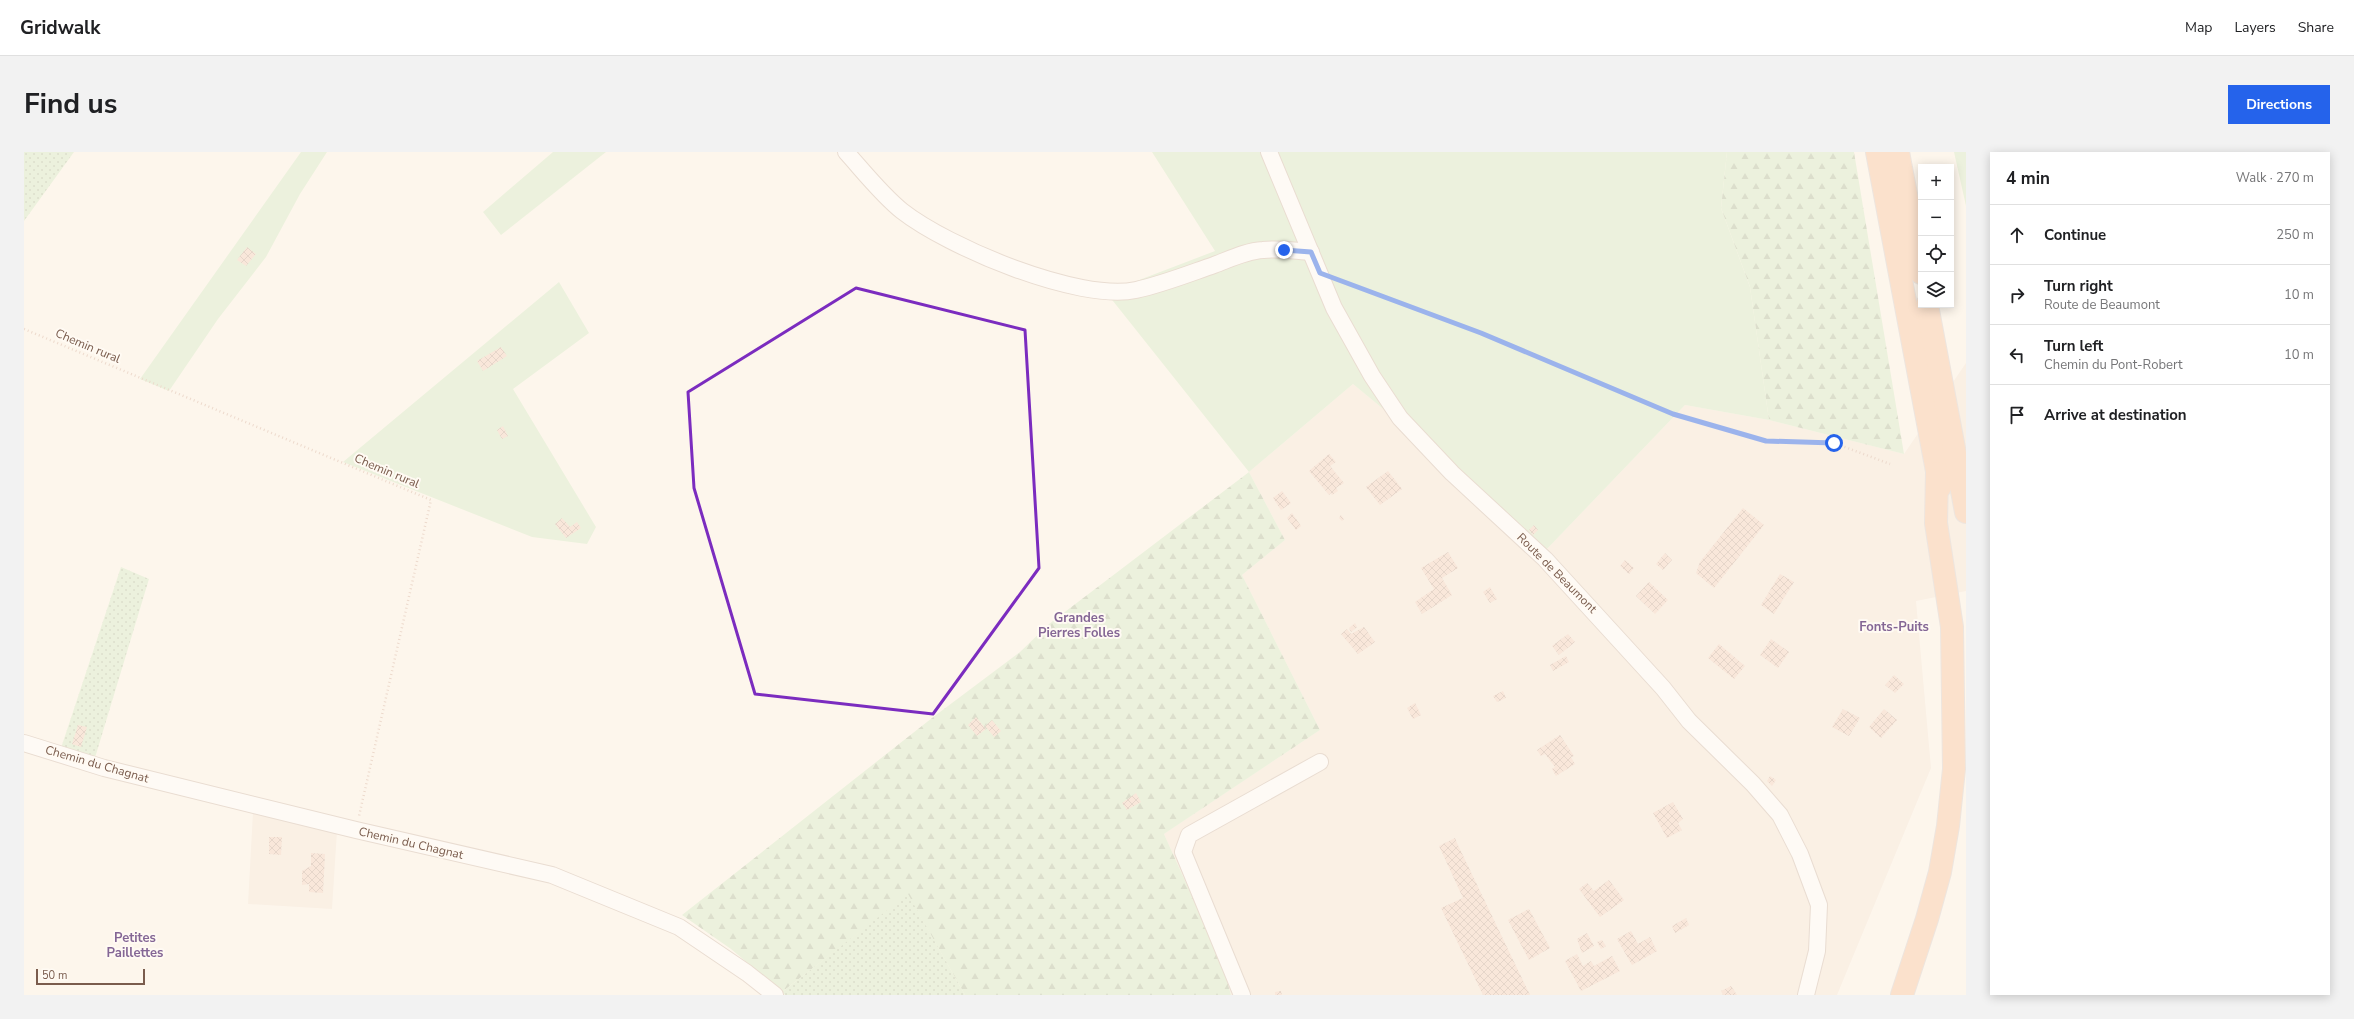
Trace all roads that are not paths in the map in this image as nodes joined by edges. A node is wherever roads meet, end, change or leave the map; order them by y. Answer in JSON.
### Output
{"nodes":[{"id":1,"x":846,"y":152,"type":"edge"},
{"id":2,"x":1269,"y":152,"type":"edge"},
{"id":3,"x":1877,"y":152,"type":"edge"},
{"id":4,"x":1898,"y":152,"type":"edge"},
{"id":5,"x":1311,"y":252,"type":"junction"},
{"id":6,"x":1921,"y":272,"type":"edge"},
{"id":7,"x":1928,"y":308,"type":"edge"},
{"id":8,"x":1937,"y":472,"type":"junction"},
{"id":9,"x":1966,"y":512,"type":"edge"},
{"id":10,"x":1966,"y":630,"type":"edge"},
{"id":11,"x":24,"y":743,"type":"edge"},
{"id":12,"x":1320,"y":762,"type":"dead end"},
{"id":13,"x":775,"y":995,"type":"edge"},
{"id":14,"x":1242,"y":995,"type":"edge"},
{"id":15,"x":1806,"y":995,"type":"edge"},
{"id":16,"x":1902,"y":995,"type":"edge"}],
"edges":[{"from":1,"to":5,"type":"street"},
{"from":2,"to":5,"type":"street","name":"Route de Beaumont"},
{"from":3,"to":8,"type":"highway"},
{"from":4,"to":6,"type":"highway"},
{"from":5,"to":15,"type":"street","name":"Route de Beaumont"},
{"from":7,"to":9,"type":"highway"},
{"from":8,"to":10,"type":"highway"},
{"from":8,"to":16,"type":"highway"},
{"from":11,"to":13,"type":"street","name":"Chemin du Chagnat"},
{"from":12,"to":14,"type":"street"}]}
